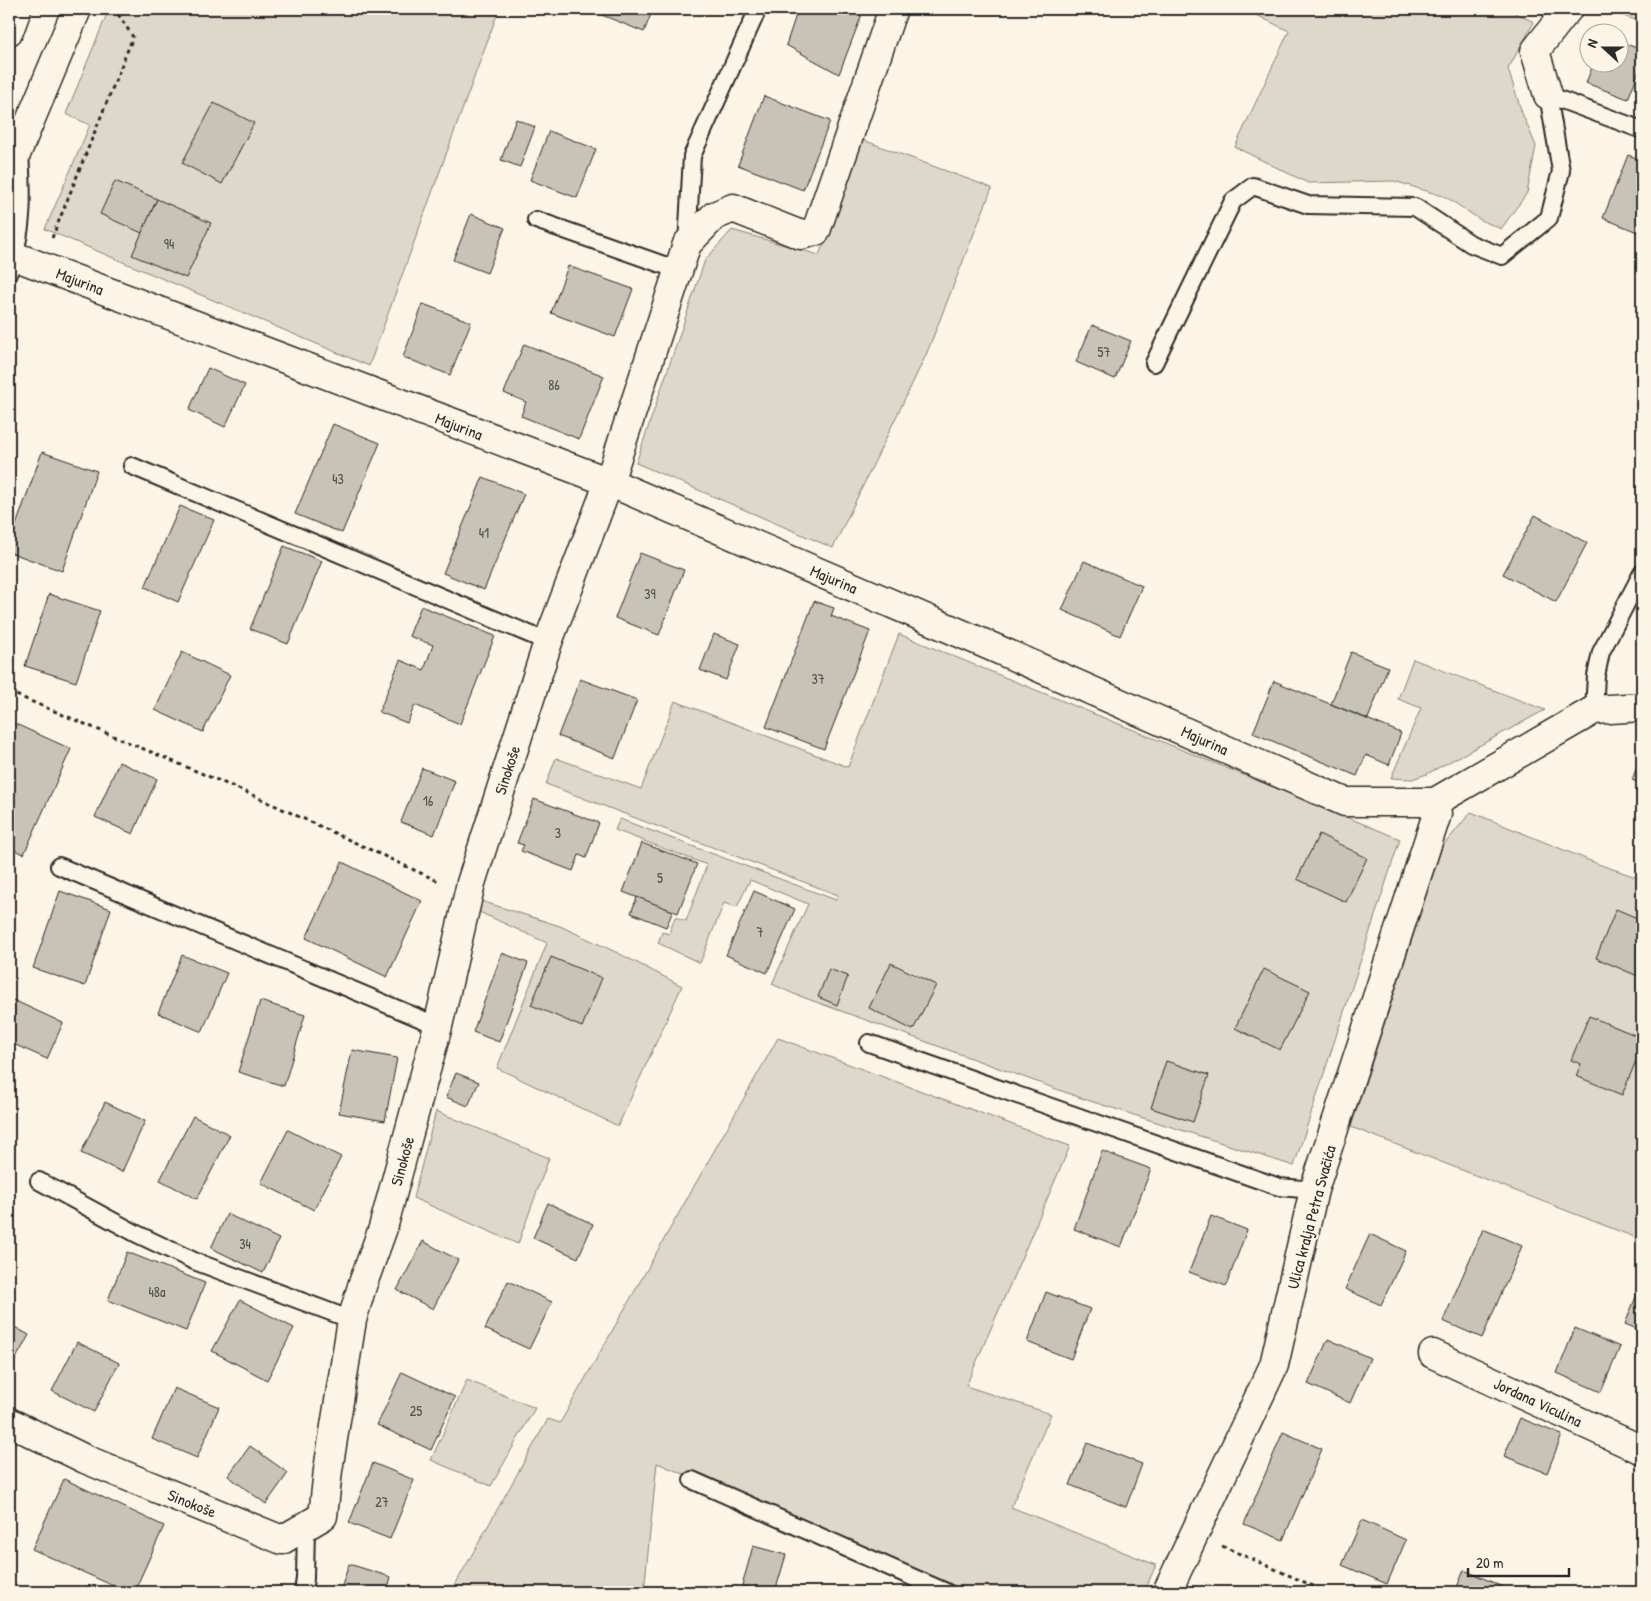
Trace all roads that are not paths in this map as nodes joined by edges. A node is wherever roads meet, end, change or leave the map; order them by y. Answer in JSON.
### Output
{"nodes":[{"id":1,"x":17,"y":9,"type":"edge"},
{"id":2,"x":77,"y":9,"type":"edge"},
{"id":3,"x":758,"y":9,"type":"edge"},
{"id":4,"x":893,"y":9,"type":"edge"},
{"id":5,"x":1568,"y":9,"type":"edge"},
{"id":6,"x":9,"y":31,"type":"edge"},
{"id":7,"x":1548,"y":95,"type":"junction"},
{"id":8,"x":1642,"y":130,"type":"edge"},
{"id":9,"x":20,"y":142,"type":"junction"},
{"id":10,"x":9,"y":171,"type":"edge"},
{"id":11,"x":536,"y":220,"type":"dead end"},
{"id":12,"x":687,"y":244,"type":"junction"},
{"id":13,"x":12,"y":264,"type":"edge"},
{"id":14,"x":678,"y":270,"type":"junction"},
{"id":15,"x":1154,"y":363,"type":"dead end"},
{"id":16,"x":132,"y":466,"type":"dead end"},
{"id":17,"x":609,"y":482,"type":"junction"},
{"id":18,"x":1642,"y":573,"type":"edge"},
{"id":19,"x":548,"y":642,"type":"junction"},
{"id":20,"x":1642,"y":707,"type":"edge"},
{"id":21,"x":1594,"y":710,"type":"junction"},
{"id":22,"x":1435,"y":802,"type":"junction"},
{"id":23,"x":59,"y":866,"type":"dead end"},
{"id":24,"x":438,"y":1026,"type":"junction"},
{"id":25,"x":870,"y":1043,"type":"dead end"},
{"id":26,"x":39,"y":1181,"type":"dead end"},
{"id":27,"x":1314,"y":1190,"type":"junction"},
{"id":28,"x":352,"y":1320,"type":"junction"},
{"id":29,"x":1433,"y":1354,"type":"dead end"},
{"id":30,"x":9,"y":1422,"type":"edge"},
{"id":31,"x":1642,"y":1450,"type":"edge"},
{"id":32,"x":692,"y":1480,"type":"dead end"},
{"id":33,"x":306,"y":1526,"type":"junction"},
{"id":34,"x":303,"y":1592,"type":"edge"},
{"id":35,"x":946,"y":1592,"type":"edge"},
{"id":36,"x":1167,"y":1592,"type":"edge"}],
"edges":[{"from":1,"to":6,"type":"street"},
{"from":2,"to":9,"type":"street"},
{"from":3,"to":12,"type":"lane"},
{"from":4,"to":12,"type":"street"},
{"from":5,"to":7,"type":"street"},
{"from":7,"to":8,"type":"lane"},
{"from":7,"to":15,"type":"lane"},
{"from":9,"to":10,"type":"street"},
{"from":9,"to":13,"type":"lane"},
{"from":11,"to":14,"type":"lane"},
{"from":12,"to":14,"type":"street","name":"Sinokoše"},
{"from":13,"to":17,"type":"street","name":"Majurina"},
{"from":14,"to":17,"type":"street","name":"Sinokoše"},
{"from":16,"to":19,"type":"lane"},
{"from":17,"to":19,"type":"street","name":"Sinokoše"},
{"from":17,"to":22,"type":"street","name":"Majurina"},
{"from":18,"to":21,"type":"lane"},
{"from":19,"to":24,"type":"street","name":"Sinokoše"},
{"from":20,"to":21,"type":"street"},
{"from":21,"to":22,"type":"street"},
{"from":22,"to":27,"type":"street","name":"Ulica kralja Petra Svačića"},
{"from":23,"to":24,"type":"lane"},
{"from":24,"to":28,"type":"street","name":"Sinokoše"},
{"from":25,"to":27,"type":"lane"},
{"from":26,"to":28,"type":"lane"},
{"from":27,"to":36,"type":"street","name":"Ulica kralja Petra Svačića"},
{"from":28,"to":33,"type":"street","name":"Sinokoše"},
{"from":29,"to":31,"type":"street","name":"Jordana Viculina"},
{"from":30,"to":33,"type":"street","name":"Sinokoše"},
{"from":32,"to":35,"type":"lane"},
{"from":33,"to":34,"type":"lane"}]}
